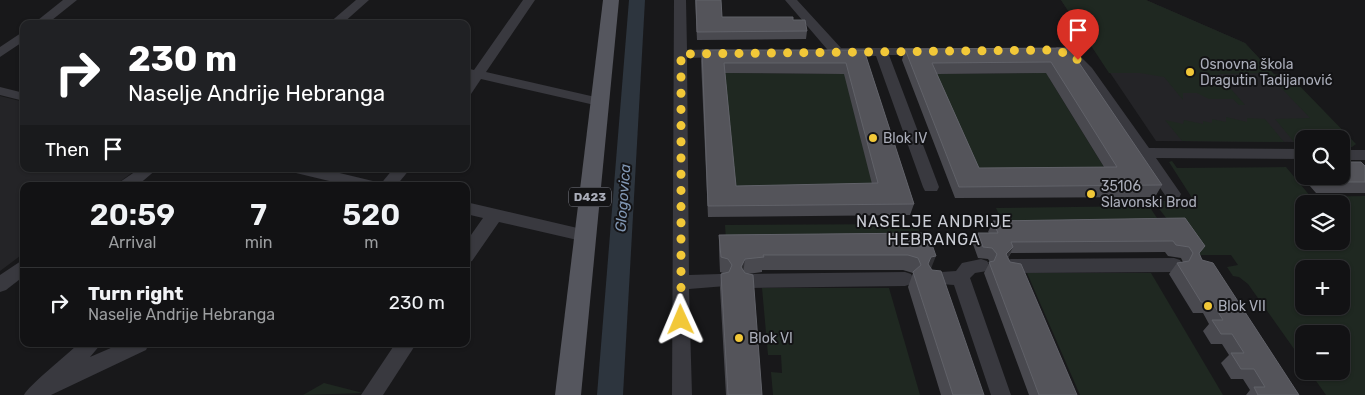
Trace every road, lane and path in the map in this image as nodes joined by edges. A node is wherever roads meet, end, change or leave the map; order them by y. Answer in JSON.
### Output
{"nodes":[{"id":1,"x":71,"y":0,"type":"edge"},
{"id":2,"x":362,"y":0,"type":"edge"},
{"id":3,"x":529,"y":0,"type":"edge"},
{"id":4,"x":611,"y":0,"type":"edge"},
{"id":5,"x":680,"y":0,"type":"edge"},
{"id":6,"x":791,"y":0,"type":"edge"},
{"id":7,"x":44,"y":20,"type":"edge"},
{"id":8,"x":339,"y":20,"type":"edge"},
{"id":9,"x":20,"y":38,"type":"edge"},
{"id":10,"x":1044,"y":50,"type":"edge"},
{"id":11,"x":938,"y":51,"type":"edge"},
{"id":12,"x":818,"y":52,"type":"edge"},
{"id":13,"x":838,"y":52,"type":"junction"},
{"id":14,"x":881,"y":52,"type":"junction"},
{"id":15,"x":0,"y":53,"type":"edge"},
{"id":16,"x":740,"y":53,"type":"edge"},
{"id":17,"x":681,"y":54,"type":"junction"},
{"id":18,"x":473,"y":74,"type":"edge"},
{"id":19,"x":0,"y":91,"type":"edge"},
{"id":20,"x":20,"y":96,"type":"edge"},
{"id":21,"x":599,"y":102,"type":"junction"},
{"id":22,"x":1144,"y":153,"type":"junction"},
{"id":23,"x":1295,"y":154,"type":"edge"},
{"id":24,"x":1350,"y":155,"type":"edge"},
{"id":25,"x":1365,"y":155,"type":"edge"},
{"id":26,"x":145,"y":172,"type":"edge"},
{"id":27,"x":314,"y":172,"type":"edge"},
{"id":28,"x":399,"y":172,"type":"edge"},
{"id":29,"x":131,"y":182,"type":"edge"},
{"id":30,"x":355,"y":182,"type":"edge"},
{"id":31,"x":391,"y":182,"type":"edge"},
{"id":32,"x":931,"y":187,"type":"dead end"},
{"id":33,"x":1173,"y":194,"type":"dead end"},
{"id":34,"x":470,"y":209,"type":"edge"},
{"id":35,"x":495,"y":214,"type":"junction"},
{"id":36,"x":586,"y":236,"type":"junction"},
{"id":37,"x":470,"y":250,"type":"edge"},
{"id":38,"x":1174,"y":265,"type":"dead end"},
{"id":39,"x":981,"y":266,"type":"dead end"},
{"id":40,"x":1011,"y":266,"type":"edge"},
{"id":41,"x":20,"y":269,"type":"edge"},
{"id":42,"x":933,"y":278,"type":"edge"},
{"id":43,"x":961,"y":278,"type":"junction"},
{"id":44,"x":905,"y":279,"type":"dead end"},
{"id":45,"x":750,"y":281,"type":"edge"},
{"id":46,"x":680,"y":282,"type":"junction"},
{"id":47,"x":720,"y":282,"type":"edge"},
{"id":48,"x":0,"y":284,"type":"edge"},
{"id":49,"x":88,"y":347,"type":"edge"},
{"id":50,"x":133,"y":347,"type":"edge"},
{"id":51,"x":404,"y":347,"type":"edge"},
{"id":52,"x":40,"y":391,"type":"edge"},
{"id":53,"x":371,"y":395,"type":"edge"},
{"id":54,"x":568,"y":395,"type":"edge"},
{"id":55,"x":682,"y":395,"type":"edge"},
{"id":56,"x":1001,"y":395,"type":"edge"}],
"edges":[{"from":1,"to":7,"type":"street"},
{"from":2,"to":8,"type":"street"},
{"from":3,"to":18,"type":"street"},
{"from":4,"to":21,"type":"main road","number":"D423"},
{"from":5,"to":17,"type":"street"},
{"from":6,"to":13,"type":"street"},
{"from":9,"to":15,"type":"street"},
{"from":10,"to":22,"type":"street"},
{"from":11,"to":14,"type":"street"},
{"from":12,"to":13,"type":"street"},
{"from":13,"to":14,"type":"street"},
{"from":14,"to":32,"type":"street"},
{"from":16,"to":17,"type":"street"},
{"from":17,"to":46,"type":"street"},
{"from":18,"to":21,"type":"street"},
{"from":19,"to":20,"type":"street"},
{"from":21,"to":36,"type":"main road","number":"D423"},
{"from":22,"to":23,"type":"street"},
{"from":22,"to":33,"type":"street"},
{"from":24,"to":25,"type":"street"},
{"from":26,"to":29,"type":"street"},
{"from":27,"to":30,"type":"street"},
{"from":28,"to":31,"type":"street"},
{"from":34,"to":35,"type":"street"},
{"from":35,"to":36,"type":"street"},
{"from":35,"to":37,"type":"street"},
{"from":36,"to":54,"type":"main road","number":"D423"},
{"from":38,"to":40,"type":"street"},
{"from":39,"to":43,"type":"street"},
{"from":41,"to":48,"type":"street"},
{"from":42,"to":43,"type":"street"},
{"from":43,"to":56,"type":"street"},
{"from":44,"to":45,"type":"street"},
{"from":46,"to":47,"type":"street"},
{"from":46,"to":55,"type":"street"},
{"from":49,"to":52,"type":"street"},
{"from":50,"to":52,"type":"street"},
{"from":51,"to":53,"type":"street"}]}
